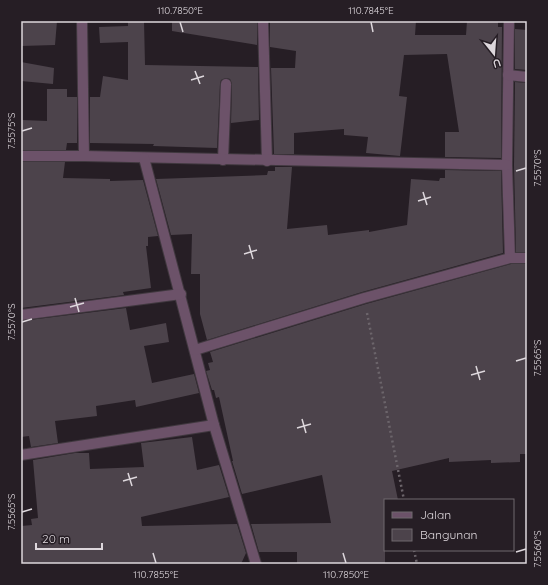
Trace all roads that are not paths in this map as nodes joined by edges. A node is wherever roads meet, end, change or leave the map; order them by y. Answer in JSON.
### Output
{"nodes":[{"id":1,"x":82,"y":21,"type":"edge"},
{"id":2,"x":263,"y":21,"type":"edge"},
{"id":3,"x":509,"y":21,"type":"edge"},
{"id":4,"x":508,"y":75,"type":"junction"},
{"id":5,"x":527,"y":77,"type":"edge"},
{"id":6,"x":226,"y":84,"type":"dead end"},
{"id":7,"x":21,"y":156,"type":"edge"},
{"id":8,"x":84,"y":156,"type":"junction"},
{"id":9,"x":144,"y":158,"type":"junction"},
{"id":10,"x":222,"y":160,"type":"junction"},
{"id":11,"x":267,"y":161,"type":"junction"},
{"id":12,"x":507,"y":165,"type":"junction"},
{"id":13,"x":510,"y":258,"type":"junction"},
{"id":14,"x":527,"y":258,"type":"edge"},
{"id":15,"x":181,"y":294,"type":"junction"},
{"id":16,"x":21,"y":315,"type":"edge"},
{"id":17,"x":195,"y":350,"type":"junction"},
{"id":18,"x":214,"y":425,"type":"junction"},
{"id":19,"x":21,"y":455,"type":"edge"},
{"id":20,"x":256,"y":564,"type":"edge"}],
"edges":[{"from":1,"to":8,"type":"street"},
{"from":2,"to":11,"type":"street"},
{"from":3,"to":4,"type":"street"},
{"from":4,"to":5,"type":"street"},
{"from":4,"to":12,"type":"street"},
{"from":6,"to":10,"type":"street"},
{"from":7,"to":8,"type":"street"},
{"from":8,"to":9,"type":"street"},
{"from":9,"to":10,"type":"street"},
{"from":9,"to":15,"type":"street"},
{"from":10,"to":11,"type":"street"},
{"from":11,"to":12,"type":"street"},
{"from":12,"to":13,"type":"street"},
{"from":13,"to":14,"type":"street"},
{"from":13,"to":17,"type":"street"},
{"from":15,"to":16,"type":"street"},
{"from":15,"to":17,"type":"street"},
{"from":17,"to":18,"type":"street"},
{"from":18,"to":19,"type":"street"},
{"from":18,"to":20,"type":"street"}]}
